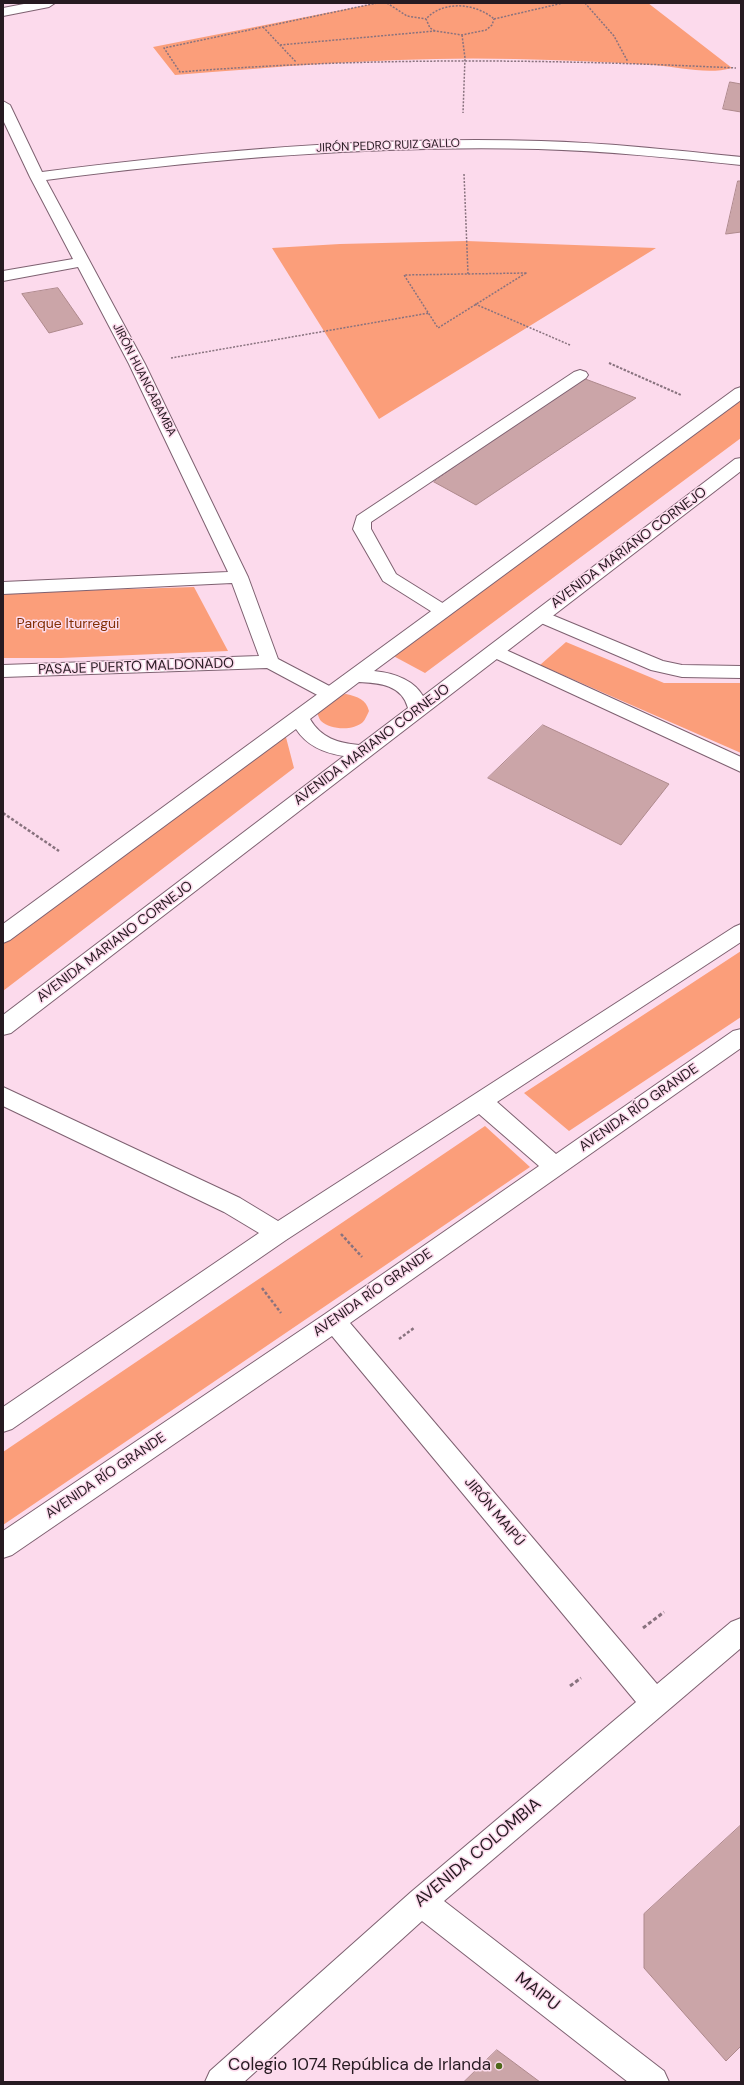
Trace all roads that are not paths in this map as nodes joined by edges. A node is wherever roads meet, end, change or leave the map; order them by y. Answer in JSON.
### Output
{"nodes":[{"id":1,"x":49,"y":3,"type":"edge"},
{"id":2,"x":3,"y":12,"type":"edge"},
{"id":3,"x":3,"y":105,"type":"edge"},
{"id":4,"x":741,"y":161,"type":"edge"},
{"id":5,"x":37,"y":177,"type":"junction"},
{"id":6,"x":82,"y":262,"type":"junction"},
{"id":7,"x":3,"y":276,"type":"edge"},
{"id":8,"x":580,"y":375,"type":"dead end"},
{"id":9,"x":741,"y":392,"type":"edge"},
{"id":10,"x":741,"y":463,"type":"edge"},
{"id":11,"x":240,"y":577,"type":"junction"},
{"id":12,"x":3,"y":588,"type":"edge"},
{"id":13,"x":443,"y":611,"type":"junction"},
{"id":14,"x":540,"y":616,"type":"junction"},
{"id":15,"x":495,"y":651,"type":"junction"},
{"id":16,"x":270,"y":662,"type":"junction"},
{"id":17,"x":3,"y":671,"type":"edge"},
{"id":18,"x":741,"y":672,"type":"edge"},
{"id":19,"x":354,"y":676,"type":"junction"},
{"id":20,"x":330,"y":694,"type":"junction"},
{"id":21,"x":418,"y":710,"type":"junction"},
{"id":22,"x":299,"y":717,"type":"junction"},
{"id":23,"x":362,"y":752,"type":"junction"},
{"id":24,"x":741,"y":765,"type":"edge"},
{"id":25,"x":741,"y":932,"type":"edge"},
{"id":26,"x":3,"y":935,"type":"edge"},
{"id":27,"x":3,"y":1027,"type":"edge"},
{"id":28,"x":741,"y":1038,"type":"edge"},
{"id":29,"x":3,"y":1096,"type":"edge"},
{"id":30,"x":480,"y":1101,"type":"junction"},
{"id":31,"x":556,"y":1167,"type":"junction"},
{"id":32,"x":278,"y":1233,"type":"junction"},
{"id":33,"x":334,"y":1321,"type":"junction"},
{"id":34,"x":3,"y":1421,"type":"edge"},
{"id":35,"x":3,"y":1546,"type":"edge"},
{"id":36,"x":741,"y":1631,"type":"edge"},
{"id":37,"x":655,"y":1703,"type":"junction"},
{"id":38,"x":421,"y":1902,"type":"junction"},
{"id":39,"x":221,"y":2082,"type":"edge"},
{"id":40,"x":653,"y":2082,"type":"edge"}],
"edges":[{"from":1,"to":2,"type":"street"},
{"from":3,"to":5,"type":"street","name":"JIRÓN HUANCABAMBA"},
{"from":4,"to":5,"type":"street","name":"JIRÓN PEDRO RUIZ GALLO"},
{"from":5,"to":6,"type":"street","name":"JIRÓN HUANCABAMBA"},
{"from":6,"to":7,"type":"street"},
{"from":6,"to":11,"type":"street","name":"JIRÓN HUANCABAMBA"},
{"from":8,"to":13,"type":"street"},
{"from":9,"to":13,"type":"street"},
{"from":10,"to":14,"type":"street","name":"AVENIDA MARIANO CORNEJO"},
{"from":11,"to":12,"type":"street"},
{"from":11,"to":16,"type":"street","name":"JIRÓN HUANCABAMBA"},
{"from":13,"to":19,"type":"street"},
{"from":14,"to":15,"type":"street","name":"AVENIDA MARIANO CORNEJO"},
{"from":14,"to":18,"type":"street"},
{"from":15,"to":21,"type":"street","name":"AVENIDA MARIANO CORNEJO"},
{"from":15,"to":24,"type":"street"},
{"from":16,"to":17,"type":"street","name":"PASAJE PUERTO MALDONADO"},
{"from":16,"to":20,"type":"street"},
{"from":19,"to":20,"type":"street"},
{"from":19,"to":21,"type":"street"},
{"from":20,"to":22,"type":"street"},
{"from":21,"to":23,"type":"street","name":"AVENIDA MARIANO CORNEJO"},
{"from":22,"to":23,"type":"street"},
{"from":22,"to":26,"type":"street"},
{"from":23,"to":27,"type":"street","name":"AVENIDA MARIANO CORNEJO"},
{"from":25,"to":30,"type":"street"},
{"from":28,"to":31,"type":"street","name":"AVENIDA RÍO GRANDE"},
{"from":29,"to":32,"type":"street"},
{"from":30,"to":31,"type":"street"},
{"from":30,"to":32,"type":"street"},
{"from":31,"to":33,"type":"street","name":"AVENIDA RÍO GRANDE"},
{"from":32,"to":34,"type":"street"},
{"from":33,"to":35,"type":"street","name":"AVENIDA RÍO GRANDE"},
{"from":33,"to":37,"type":"street","name":"JIRÓN MAIPÚ"},
{"from":36,"to":37,"type":"street","name":"AVENIDA COLOMBIA"},
{"from":37,"to":38,"type":"street","name":"AVENIDA COLOMBIA"},
{"from":38,"to":39,"type":"street","name":"AVENIDA COLOMBIA"},
{"from":38,"to":40,"type":"street","name":"MAIPU"}]}
